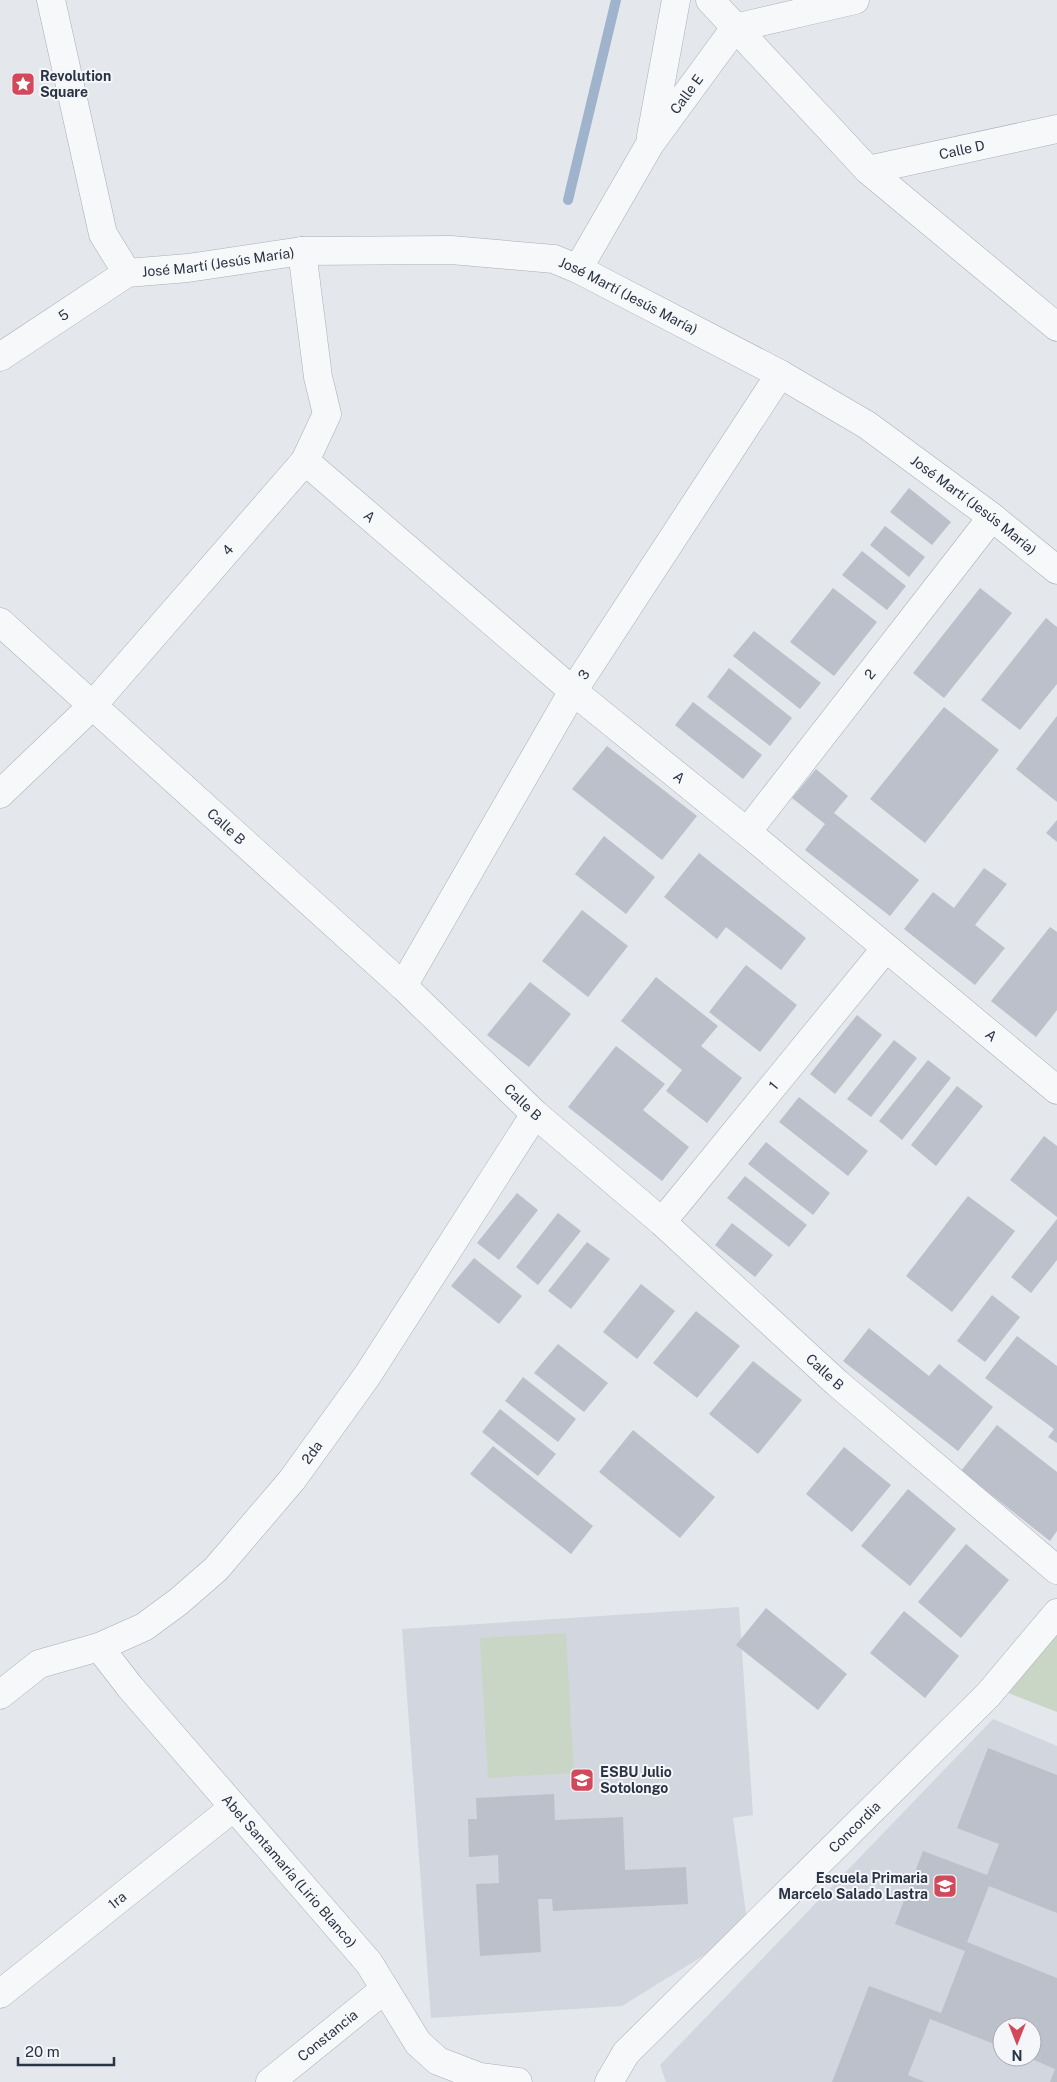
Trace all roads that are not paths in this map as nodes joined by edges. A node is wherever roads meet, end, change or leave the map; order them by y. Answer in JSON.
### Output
{"nodes":[{"id":1,"x":51,"y":0,"type":"edge"},
{"id":2,"x":676,"y":0,"type":"edge"},
{"id":3,"x":710,"y":0,"type":"edge"},
{"id":4,"x":856,"y":0,"type":"edge"},
{"id":5,"x":735,"y":28,"type":"junction"},
{"id":6,"x":1057,"y":129,"type":"edge"},
{"id":7,"x":650,"y":144,"type":"junction"},
{"id":8,"x":868,"y":170,"type":"junction"},
{"id":9,"x":302,"y":251,"type":"junction"},
{"id":10,"x":578,"y":269,"type":"junction"},
{"id":11,"x":127,"y":273,"type":"junction"},
{"id":12,"x":1052,"y":318,"type":"edge"},
{"id":13,"x":0,"y":357,"type":"edge"},
{"id":14,"x":780,"y":374,"type":"junction"},
{"id":15,"x":305,"y":461,"type":"junction"},
{"id":16,"x":992,"y":517,"type":"junction"},
{"id":17,"x":1057,"y":570,"type":"edge"},
{"id":18,"x":0,"y":622,"type":"edge"},
{"id":19,"x":573,"y":691,"type":"junction"},
{"id":20,"x":92,"y":706,"type":"junction"},
{"id":21,"x":0,"y":794,"type":"edge"},
{"id":22,"x":747,"y":832,"type":"junction"},
{"id":23,"x":886,"y":948,"type":"junction"},
{"id":24,"x":403,"y":986,"type":"junction"},
{"id":25,"x":1057,"y":1090,"type":"edge"},
{"id":26,"x":535,"y":1114,"type":"junction"},
{"id":27,"x":662,"y":1222,"type":"junction"},
{"id":28,"x":1057,"y":1570,"type":"edge"},
{"id":29,"x":1057,"y":1613,"type":"edge"},
{"id":30,"x":99,"y":1647,"type":"junction"},
{"id":31,"x":0,"y":1695,"type":"edge"},
{"id":32,"x":234,"y":1807,"type":"junction"},
{"id":33,"x":386,"y":1988,"type":"junction"},
{"id":34,"x":0,"y":1994,"type":"edge"},
{"id":35,"x":479,"y":2080,"type":"edge"},
{"id":36,"x":270,"y":2082,"type":"edge"},
{"id":37,"x":518,"y":2082,"type":"edge"},
{"id":38,"x":609,"y":2082,"type":"edge"}],
"edges":[{"from":1,"to":11,"type":"street"},
{"from":2,"to":7,"type":"street"},
{"from":3,"to":5,"type":"street"},
{"from":4,"to":5,"type":"street"},
{"from":5,"to":7,"type":"street","name":"Calle E"},
{"from":5,"to":8,"type":"street"},
{"from":6,"to":8,"type":"street","name":"Calle D"},
{"from":7,"to":10,"type":"street","name":"Calle E"},
{"from":8,"to":12,"type":"street"},
{"from":9,"to":10,"type":"street","name":"José Martí (Jesús María)"},
{"from":9,"to":11,"type":"street","name":"José Martí (Jesús María)"},
{"from":9,"to":15,"type":"street","name":"4"},
{"from":10,"to":14,"type":"street","name":"José Martí (Jesús María)"},
{"from":11,"to":13,"type":"street","name":"5"},
{"from":14,"to":16,"type":"street","name":"José Martí (Jesús María)"},
{"from":14,"to":19,"type":"street","name":"3"},
{"from":15,"to":19,"type":"street","name":"A"},
{"from":15,"to":20,"type":"street","name":"4"},
{"from":16,"to":17,"type":"street","name":"José Martí (Jesús María)"},
{"from":16,"to":22,"type":"street","name":"2"},
{"from":18,"to":20,"type":"street","name":"Calle B"},
{"from":19,"to":22,"type":"street","name":"A"},
{"from":19,"to":24,"type":"street","name":"3"},
{"from":20,"to":21,"type":"street","name":"4"},
{"from":20,"to":24,"type":"street","name":"Calle B"},
{"from":22,"to":23,"type":"street","name":"A"},
{"from":23,"to":25,"type":"street","name":"A"},
{"from":23,"to":27,"type":"street","name":"1"},
{"from":24,"to":26,"type":"street","name":"Calle B"},
{"from":26,"to":27,"type":"street","name":"Calle B"},
{"from":26,"to":30,"type":"street","name":"2da"},
{"from":27,"to":28,"type":"street","name":"Calle B"},
{"from":29,"to":38,"type":"street","name":"Concordia"},
{"from":30,"to":31,"type":"street","name":"2da"},
{"from":30,"to":32,"type":"street","name":"Abel Santamaría (Lirio Blanco)"},
{"from":32,"to":33,"type":"street","name":"Abel Santamaría (Lirio Blanco)"},
{"from":32,"to":34,"type":"street","name":"1ra"},
{"from":33,"to":35,"type":"street","name":"Abel Santamaría (Lirio Blanco)"},
{"from":33,"to":36,"type":"street","name":"Constancia"},
{"from":35,"to":37,"type":"street","name":"Abel Santamaría (Lirio Blanco)"}]}
